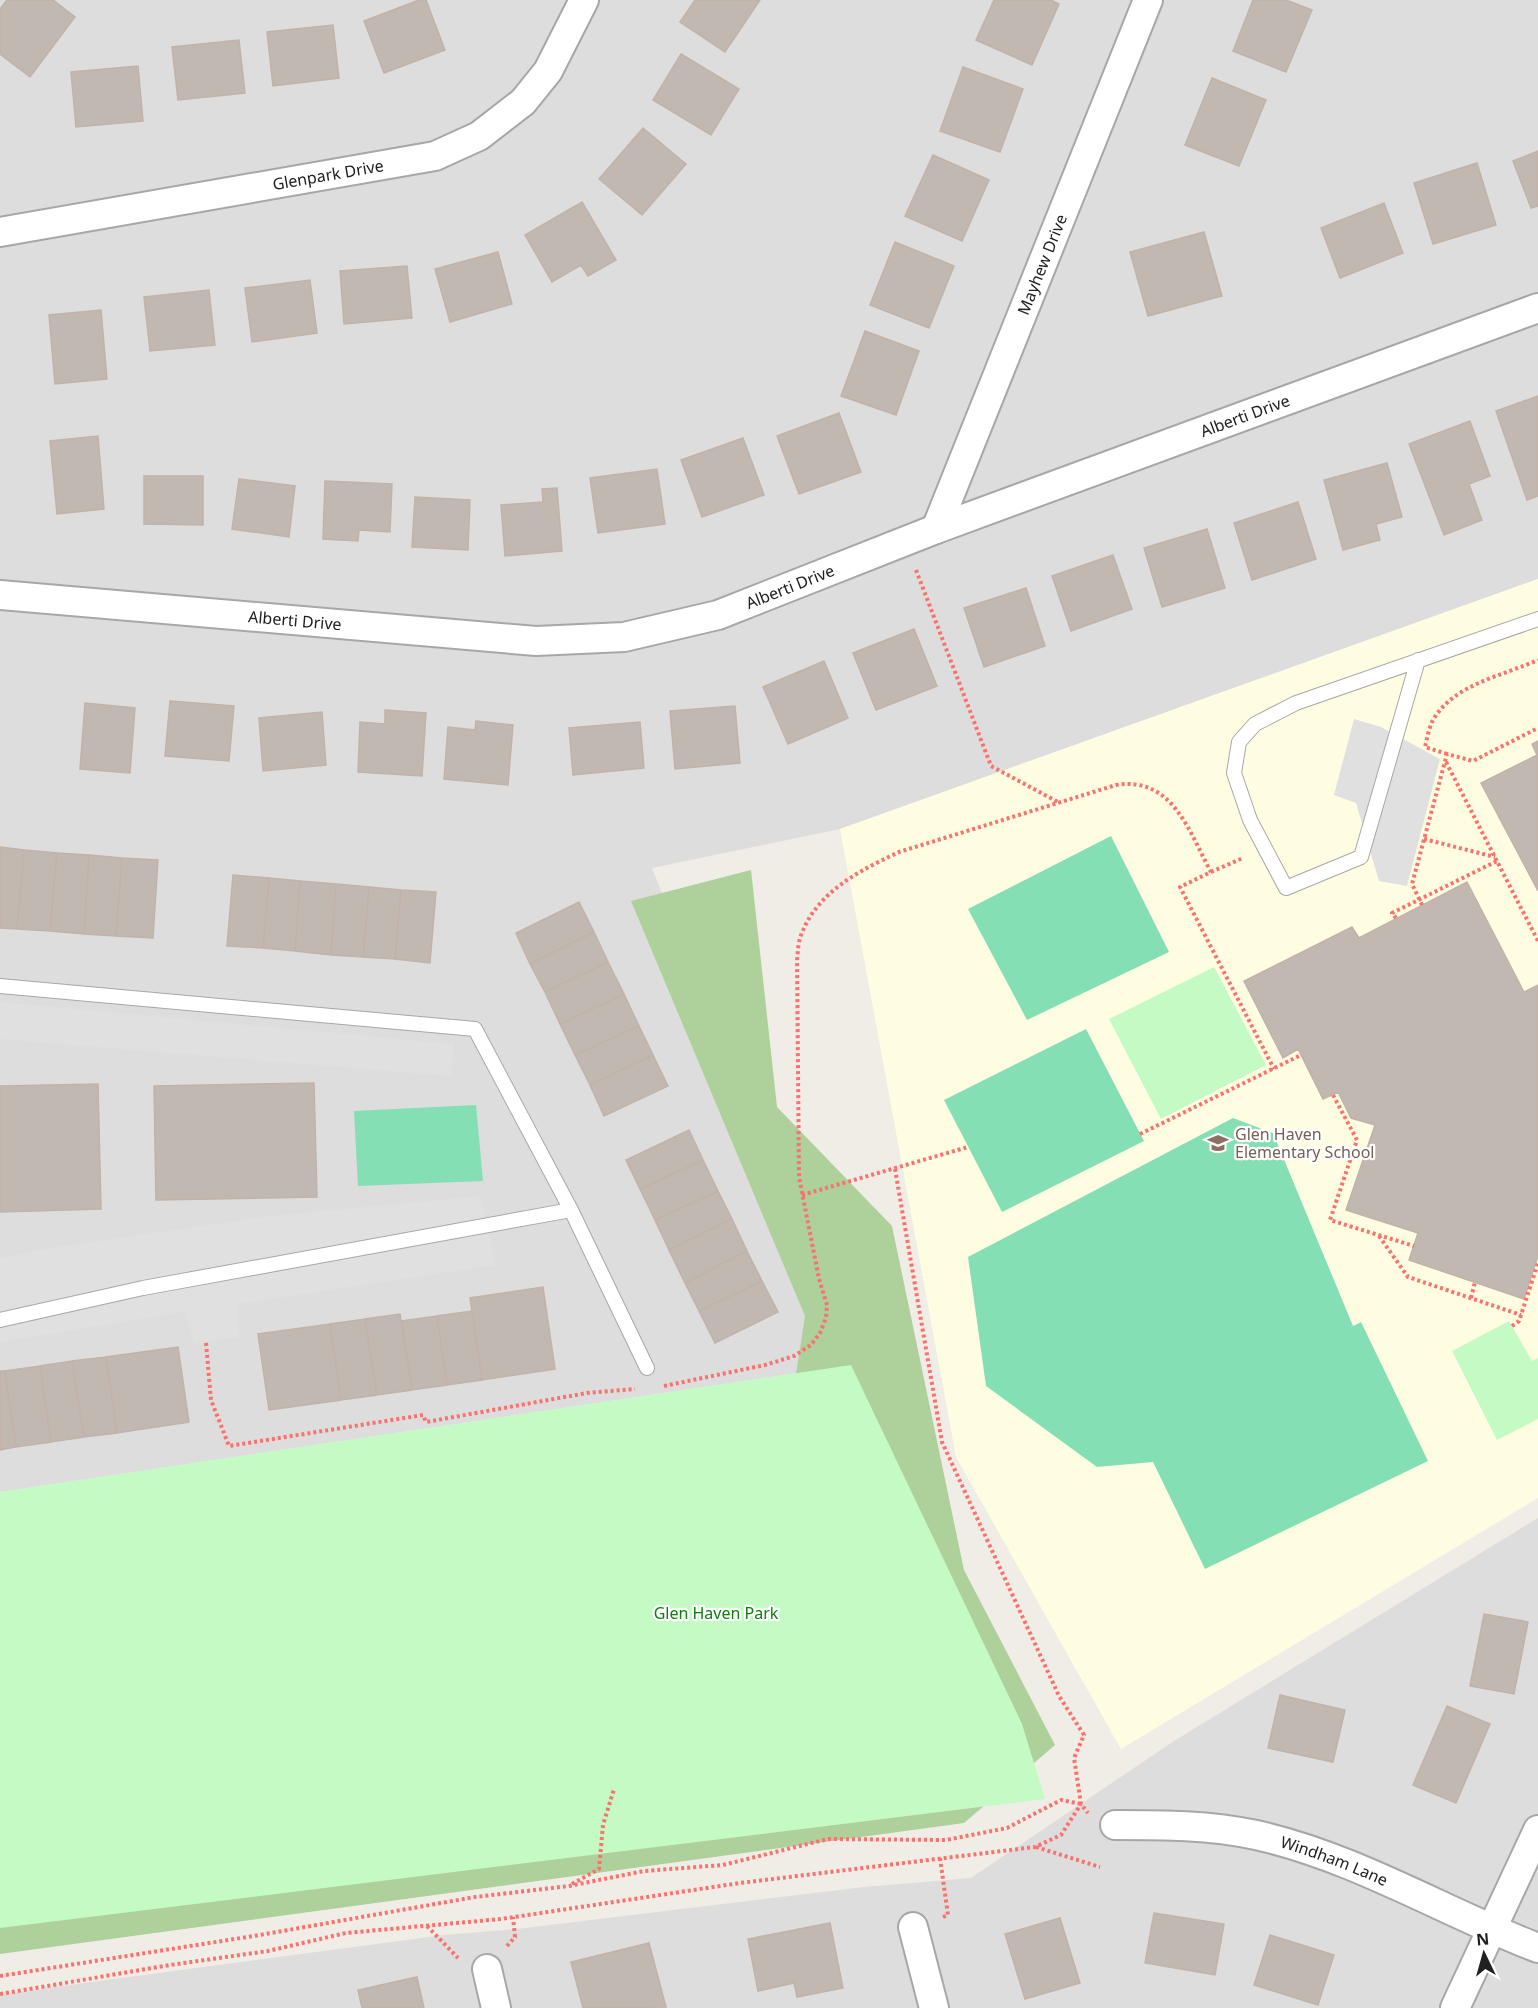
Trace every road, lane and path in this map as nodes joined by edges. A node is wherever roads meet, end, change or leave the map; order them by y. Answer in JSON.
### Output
{"nodes":[{"id":1,"x":584,"y":0,"type":"edge"},
{"id":2,"x":1148,"y":0,"type":"edge"},
{"id":3,"x":0,"y":232,"type":"edge"},
{"id":4,"x":1538,"y":308,"type":"edge"},
{"id":5,"x":936,"y":529,"type":"junction"},
{"id":6,"x":920,"y":581,"type":"dead end"},
{"id":7,"x":0,"y":595,"type":"edge"},
{"id":8,"x":1538,"y":619,"type":"edge"},
{"id":9,"x":1418,"y":660,"type":"junction"},
{"id":10,"x":1538,"y":660,"type":"edge"},
{"id":11,"x":1538,"y":728,"type":"edge"},
{"id":12,"x":1447,"y":754,"type":"junction"},
{"id":13,"x":1446,"y":761,"type":"junction"},
{"id":14,"x":1059,"y":803,"type":"junction"},
{"id":15,"x":1424,"y":839,"type":"junction"},
{"id":16,"x":1263,"y":849,"type":"junction"},
{"id":17,"x":1496,"y":859,"type":"junction"},
{"id":18,"x":1211,"y":872,"type":"junction"},
{"id":19,"x":1419,"y":900,"type":"junction"},
{"id":20,"x":1422,"y":905,"type":"dead end"},
{"id":21,"x":1396,"y":918,"type":"dead end"},
{"id":22,"x":1538,"y":941,"type":"edge"},
{"id":23,"x":0,"y":986,"type":"edge"},
{"id":24,"x":1301,"y":1055,"type":"dead end"},
{"id":25,"x":1274,"y":1069,"type":"junction"},
{"id":26,"x":1333,"y":1095,"type":"dead end"},
{"id":27,"x":1140,"y":1134,"type":"dead end"},
{"id":28,"x":968,"y":1147,"type":"dead end"},
{"id":29,"x":895,"y":1169,"type":"junction"},
{"id":30,"x":802,"y":1195,"type":"junction"},
{"id":31,"x":571,"y":1210,"type":"junction"},
{"id":32,"x":1378,"y":1235,"type":"junction"},
{"id":33,"x":1414,"y":1246,"type":"dead end"},
{"id":34,"x":1538,"y":1263,"type":"edge"},
{"id":35,"x":1475,"y":1282,"type":"dead end"},
{"id":36,"x":1471,"y":1298,"type":"junction"},
{"id":37,"x":1521,"y":1315,"type":"junction"},
{"id":38,"x":0,"y":1320,"type":"edge"},
{"id":39,"x":1512,"y":1326,"type":"dead end"},
{"id":40,"x":206,"y":1343,"type":"dead end"},
{"id":41,"x":646,"y":1368,"type":"dead end"},
{"id":42,"x":655,"y":1387,"type":"dead end"},
{"id":43,"x":637,"y":1389,"type":"dead end"},
{"id":44,"x":614,"y":1789,"type":"dead end"},
{"id":45,"x":1081,"y":1804,"type":"junction"},
{"id":46,"x":1115,"y":1825,"type":"dead end"},
{"id":47,"x":1538,"y":1830,"type":"edge"},
{"id":48,"x":1035,"y":1847,"type":"junction"},
{"id":49,"x":940,"y":1858,"type":"junction"},
{"id":50,"x":1100,"y":1867,"type":"dead end"},
{"id":51,"x":569,"y":1886,"type":"junction"},
{"id":52,"x":948,"y":1915,"type":"dead end"},
{"id":53,"x":513,"y":1917,"type":"junction"},
{"id":54,"x":427,"y":1926,"type":"junction"},
{"id":55,"x":914,"y":1927,"type":"dead end"},
{"id":56,"x":1491,"y":1930,"type":"junction"},
{"id":57,"x":515,"y":1937,"type":"dead end"},
{"id":58,"x":1538,"y":1948,"type":"edge"},
{"id":59,"x":487,"y":1969,"type":"joint"},
{"id":60,"x":0,"y":1976,"type":"edge"},
{"id":61,"x":0,"y":1994,"type":"edge"},
{"id":62,"x":496,"y":2008,"type":"edge"},
{"id":63,"x":934,"y":2008,"type":"edge"},
{"id":64,"x":1455,"y":2008,"type":"edge"}],
"edges":[{"from":1,"to":3,"type":"street","name":"Glenpark Drive"},
{"from":2,"to":5,"type":"street","name":"Mayhew Drive"},
{"from":4,"to":5,"type":"street","name":"Alberti Drive"},
{"from":5,"to":7,"type":"street","name":"Alberti Drive"},
{"from":6,"to":14,"type":"path"},
{"from":8,"to":9,"type":"lane"},
{"from":9,"to":16,"type":"lane"},
{"from":9,"to":16,"type":"lane"},
{"from":10,"to":12,"type":"path"},
{"from":11,"to":12,"type":"path"},
{"from":12,"to":13,"type":"path"},
{"from":13,"to":15,"type":"path"},
{"from":13,"to":17,"type":"path"},
{"from":14,"to":18,"type":"path"},
{"from":14,"to":30,"type":"path"},
{"from":15,"to":17,"type":"path"},
{"from":15,"to":19,"type":"path"},
{"from":16,"to":18,"type":"path"},
{"from":17,"to":19,"type":"path"},
{"from":17,"to":22,"type":"path"},
{"from":18,"to":25,"type":"path"},
{"from":19,"to":20,"type":"path"},
{"from":19,"to":21,"type":"path"},
{"from":23,"to":31,"type":"lane"},
{"from":24,"to":25,"type":"path"},
{"from":25,"to":27,"type":"path"},
{"from":26,"to":32,"type":"path"},
{"from":28,"to":29,"type":"path"},
{"from":29,"to":30,"type":"path"},
{"from":29,"to":45,"type":"path"},
{"from":30,"to":42,"type":"path"},
{"from":31,"to":38,"type":"lane"},
{"from":31,"to":41,"type":"lane"},
{"from":32,"to":33,"type":"path"},
{"from":32,"to":36,"type":"path"},
{"from":34,"to":37,"type":"path"},
{"from":35,"to":36,"type":"path"},
{"from":36,"to":37,"type":"path"},
{"from":37,"to":39,"type":"path"},
{"from":40,"to":43,"type":"path"},
{"from":44,"to":51,"type":"path"},
{"from":45,"to":48,"type":"path"},
{"from":45,"to":51,"type":"path"},
{"from":46,"to":56,"type":"street","name":"Windham Lane"},
{"from":47,"to":56,"type":"street"},
{"from":48,"to":49,"type":"path"},
{"from":48,"to":50,"type":"path"},
{"from":49,"to":52,"type":"path"},
{"from":49,"to":53,"type":"path"},
{"from":51,"to":60,"type":"path"},
{"from":53,"to":54,"type":"path"},
{"from":53,"to":57,"type":"path"},
{"from":54,"to":59,"type":"path"},
{"from":54,"to":61,"type":"path"},
{"from":55,"to":63,"type":"street"},
{"from":56,"to":58,"type":"street","name":"Windham Lane"},
{"from":56,"to":64,"type":"street"},
{"from":59,"to":62,"type":"street"}]}
